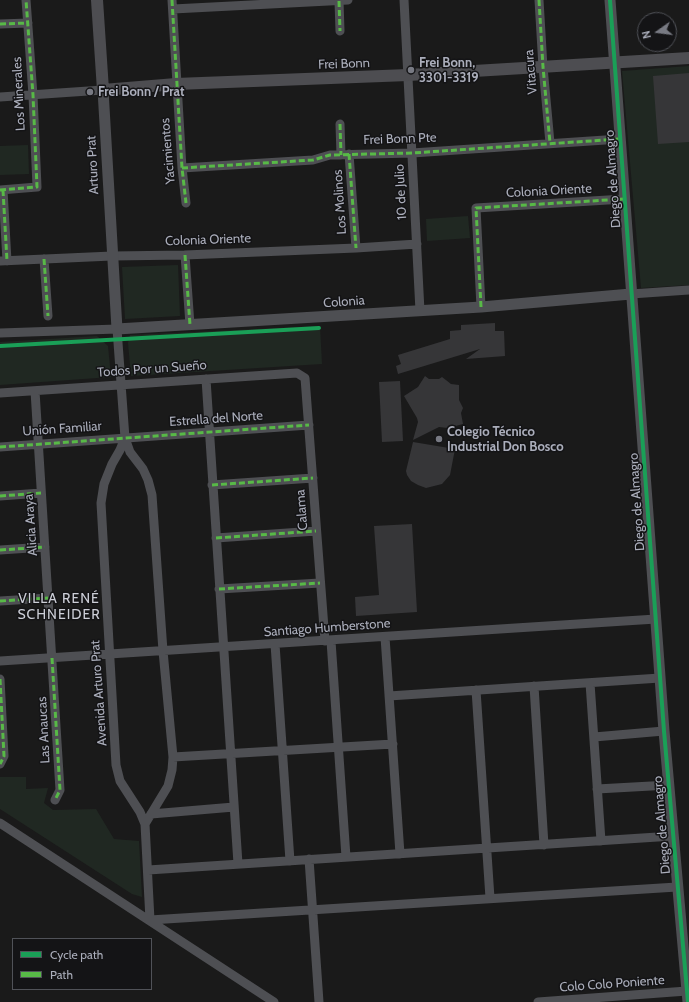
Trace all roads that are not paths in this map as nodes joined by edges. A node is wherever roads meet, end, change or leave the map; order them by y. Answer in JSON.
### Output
{"nodes":[{"id":1,"x":26,"y":0,"type":"edge"},
{"id":2,"x":97,"y":0,"type":"edge"},
{"id":3,"x":339,"y":0,"type":"edge"},
{"id":4,"x":342,"y":0,"type":"edge"},
{"id":5,"x":348,"y":0,"type":"edge"},
{"id":6,"x":404,"y":0,"type":"edge"},
{"id":7,"x":539,"y":0,"type":"edge"},
{"id":8,"x":610,"y":0,"type":"edge"},
{"id":9,"x":173,"y":5,"type":"edge"},
{"id":10,"x":28,"y":23,"type":"junction"},
{"id":11,"x":0,"y":24,"type":"edge"},
{"id":12,"x":340,"y":31,"type":"dead end"},
{"id":13,"x":689,"y":58,"type":"edge"},
{"id":14,"x":614,"y":62,"type":"junction"},
{"id":15,"x":543,"y":67,"type":"junction"},
{"id":16,"x":408,"y":75,"type":"junction"},
{"id":17,"x":176,"y":84,"type":"junction"},
{"id":18,"x":103,"y":90,"type":"junction"},
{"id":19,"x":33,"y":95,"type":"junction"},
{"id":20,"x":0,"y":97,"type":"edge"},
{"id":21,"x":340,"y":124,"type":"dead end"},
{"id":22,"x":620,"y":139,"type":"junction"},
{"id":23,"x":550,"y":143,"type":"junction"},
{"id":24,"x":412,"y":153,"type":"junction"},
{"id":25,"x":345,"y":155,"type":"junction"},
{"id":26,"x":182,"y":168,"type":"junction"},
{"id":27,"x":1,"y":190,"type":"edge"},
{"id":28,"x":624,"y":199,"type":"junction"},
{"id":29,"x":186,"y":203,"type":"dead end"},
{"id":30,"x":417,"y":244,"type":"junction"},
{"id":31,"x":356,"y":248,"type":"junction"},
{"id":32,"x":185,"y":254,"type":"junction"},
{"id":33,"x":112,"y":256,"type":"junction"},
{"id":34,"x":44,"y":259,"type":"junction"},
{"id":35,"x":4,"y":261,"type":"edge"},
{"id":36,"x":689,"y":290,"type":"edge"},
{"id":37,"x":631,"y":294,"type":"junction"},
{"id":38,"x":481,"y":307,"type":"junction"},
{"id":39,"x":420,"y":311,"type":"junction"},
{"id":40,"x":48,"y":316,"type":"dead end"},
{"id":41,"x":190,"y":325,"type":"junction"},
{"id":42,"x":117,"y":329,"type":"junction"},
{"id":43,"x":0,"y":334,"type":"edge"},
{"id":44,"x":305,"y":378,"type":"joint"},
{"id":45,"x":206,"y":379,"type":"junction"},
{"id":46,"x":121,"y":385,"type":"junction"},
{"id":47,"x":35,"y":391,"type":"junction"},
{"id":48,"x":0,"y":393,"type":"edge"},
{"id":49,"x":309,"y":426,"type":"junction"},
{"id":50,"x":209,"y":432,"type":"junction"},
{"id":51,"x":125,"y":438,"type":"junction"},
{"id":52,"x":38,"y":444,"type":"junction"},
{"id":53,"x":0,"y":447,"type":"edge"},
{"id":54,"x":313,"y":478,"type":"junction"},
{"id":55,"x":212,"y":485,"type":"junction"},
{"id":56,"x":42,"y":493,"type":"junction"},
{"id":57,"x":0,"y":496,"type":"edge"},
{"id":58,"x":316,"y":531,"type":"junction"},
{"id":59,"x":216,"y":538,"type":"junction"},
{"id":60,"x":45,"y":547,"type":"junction"},
{"id":61,"x":0,"y":550,"type":"edge"},
{"id":62,"x":320,"y":583,"type":"junction"},
{"id":63,"x":219,"y":589,"type":"junction"},
{"id":64,"x":48,"y":598,"type":"junction"},
{"id":65,"x":0,"y":601,"type":"edge"},
{"id":66,"x":656,"y":619,"type":"junction"},
{"id":67,"x":385,"y":637,"type":"junction"},
{"id":68,"x":328,"y":641,"type":"junction"},
{"id":69,"x":275,"y":644,"type":"junction"},
{"id":70,"x":223,"y":648,"type":"junction"},
{"id":71,"x":163,"y":651,"type":"junction"},
{"id":72,"x":109,"y":654,"type":"junction"},
{"id":73,"x":52,"y":658,"type":"junction"},
{"id":74,"x":0,"y":661,"type":"edge"},
{"id":75,"x":660,"y":678,"type":"junction"},
{"id":76,"x":0,"y":679,"type":"edge"},
{"id":77,"x":590,"y":683,"type":"junction"},
{"id":78,"x":534,"y":686,"type":"junction"},
{"id":79,"x":476,"y":690,"type":"junction"},
{"id":80,"x":389,"y":696,"type":"junction"},
{"id":81,"x":664,"y":731,"type":"junction"},
{"id":82,"x":594,"y":737,"type":"junction"},
{"id":83,"x":393,"y":744,"type":"junction"},
{"id":84,"x":338,"y":747,"type":"junction"},
{"id":85,"x":282,"y":750,"type":"junction"},
{"id":86,"x":230,"y":754,"type":"junction"},
{"id":87,"x":173,"y":757,"type":"junction"},
{"id":88,"x":0,"y":764,"type":"edge"},
{"id":89,"x":669,"y":785,"type":"junction"},
{"id":90,"x":597,"y":790,"type":"junction"},
{"id":91,"x":55,"y":800,"type":"dead end"},
{"id":92,"x":234,"y":807,"type":"junction"},
{"id":93,"x":151,"y":814,"type":"junction"},
{"id":94,"x":0,"y":823,"type":"edge"},
{"id":95,"x":145,"y":824,"type":"junction"},
{"id":96,"x":673,"y":836,"type":"junction"},
{"id":97,"x":601,"y":841,"type":"junction"},
{"id":98,"x":544,"y":845,"type":"junction"},
{"id":99,"x":487,"y":848,"type":"junction"},
{"id":100,"x":400,"y":854,"type":"junction"},
{"id":101,"x":346,"y":857,"type":"junction"},
{"id":102,"x":309,"y":860,"type":"junction"},
{"id":103,"x":290,"y":861,"type":"junction"},
{"id":104,"x":238,"y":864,"type":"junction"},
{"id":105,"x":148,"y":870,"type":"junction"},
{"id":106,"x":677,"y":887,"type":"junction"},
{"id":107,"x":490,"y":898,"type":"junction"},
{"id":108,"x":312,"y":910,"type":"junction"},
{"id":109,"x":150,"y":920,"type":"junction"},
{"id":110,"x":688,"y":997,"type":"edge"},
{"id":111,"x":567,"y":1001,"type":"edge"},
{"id":112,"x":274,"y":1002,"type":"edge"},
{"id":113,"x":319,"y":1002,"type":"edge"},
{"id":114,"x":538,"y":1002,"type":"edge"}],
"edges":[{"from":1,"to":10,"type":"street","name":"Los Minerales"},
{"from":2,"to":18,"type":"main road","name":"Arturo Prat"},
{"from":3,"to":4,"type":"street"},
{"from":3,"to":9,"type":"street"},
{"from":3,"to":12,"type":"street"},
{"from":4,"to":5,"type":"street"},
{"from":6,"to":16,"type":"street","name":"10 de Julio"},
{"from":7,"to":15,"type":"street","name":"Vitacura"},
{"from":8,"to":14,"type":"street","name":"Diego de Almagro"},
{"from":9,"to":17,"type":"street","name":"Yacimientos"},
{"from":10,"to":11,"type":"street"},
{"from":10,"to":19,"type":"street","name":"Los Minerales"},
{"from":13,"to":14,"type":"main road","name":"Frei Bonn"},
{"from":14,"to":15,"type":"main road","name":"Frei Bonn"},
{"from":14,"to":22,"type":"street","name":"Diego de Almagro"},
{"from":15,"to":16,"type":"main road","name":"Frei Bonn"},
{"from":15,"to":23,"type":"street","name":"Vitacura"},
{"from":16,"to":17,"type":"main road","name":"Frei Bonn"},
{"from":16,"to":24,"type":"street","name":"10 de Julio"},
{"from":17,"to":18,"type":"main road","name":"Frei Bonn"},
{"from":17,"to":26,"type":"street","name":"Yacimientos"},
{"from":18,"to":19,"type":"street","name":"Frei Bonn"},
{"from":18,"to":33,"type":"street","name":"Arturo Prat"},
{"from":19,"to":20,"type":"street","name":"Frei Bonn"},
{"from":19,"to":27,"type":"street","name":"Los Minerales"},
{"from":21,"to":25,"type":"street","name":"Los Molinos"},
{"from":22,"to":23,"type":"street","name":"Frei Bonn Pte"},
{"from":22,"to":28,"type":"street","name":"Diego de Almagro"},
{"from":23,"to":24,"type":"street","name":"Frei Bonn Pte"},
{"from":24,"to":25,"type":"street","name":"Frei Bonn Pte"},
{"from":24,"to":30,"type":"street","name":"10 de Julio"},
{"from":25,"to":26,"type":"street","name":"Frei Bonn Pte"},
{"from":25,"to":31,"type":"street","name":"Los Molinos"},
{"from":26,"to":29,"type":"street","name":"Yacimientos"},
{"from":27,"to":35,"type":"street"},
{"from":28,"to":37,"type":"street","name":"Diego de Almagro"},
{"from":28,"to":38,"type":"street","name":"Colonia Oriente"},
{"from":30,"to":31,"type":"street","name":"Colonia Oriente"},
{"from":30,"to":39,"type":"street","name":"10 de Julio"},
{"from":31,"to":32,"type":"street","name":"Colonia Oriente"},
{"from":32,"to":33,"type":"street","name":"Colonia Oriente"},
{"from":32,"to":41,"type":"street"},
{"from":33,"to":34,"type":"street","name":"Colonia Oriente"},
{"from":33,"to":42,"type":"street","name":"Arturo Prat"},
{"from":34,"to":35,"type":"street","name":"Colonia Oriente"},
{"from":34,"to":40,"type":"street"},
{"from":36,"to":37,"type":"street","name":"Colonia"},
{"from":37,"to":38,"type":"street","name":"Colonia"},
{"from":37,"to":66,"type":"street","name":"Diego de Almagro"},
{"from":38,"to":39,"type":"street","name":"Colonia"},
{"from":39,"to":41,"type":"street","name":"Colonia"},
{"from":41,"to":42,"type":"street","name":"Colonia"},
{"from":42,"to":43,"type":"street","name":"Colonia"},
{"from":42,"to":46,"type":"street","name":"Avenida Arturo Prat"},
{"from":44,"to":45,"type":"street","name":"Todos Por un Sueño"},
{"from":44,"to":49,"type":"street","name":"Calama"},
{"from":45,"to":46,"type":"street","name":"Todos Por un Sueño"},
{"from":45,"to":50,"type":"street"},
{"from":46,"to":47,"type":"street","name":"Todos Por un Sueño"},
{"from":46,"to":51,"type":"street","name":"Avenida Arturo Prat"},
{"from":47,"to":48,"type":"street","name":"Todos Por un Sueño"},
{"from":47,"to":52,"type":"street","name":"Alicia Araya"},
{"from":49,"to":50,"type":"street","name":"Estrella del Norte"},
{"from":49,"to":54,"type":"street","name":"Calama"},
{"from":50,"to":51,"type":"street","name":"Estrella del Norte"},
{"from":50,"to":55,"type":"street"},
{"from":51,"to":52,"type":"street","name":"Unión Familiar"},
{"from":51,"to":71,"type":"street","name":"Avenida Arturo Prat"},
{"from":51,"to":72,"type":"street","name":"Avenida Arturo Prat"},
{"from":52,"to":53,"type":"street","name":"Unión Familiar"},
{"from":52,"to":56,"type":"street","name":"Alicia Araya"},
{"from":54,"to":55,"type":"street"},
{"from":54,"to":58,"type":"street","name":"Calama"},
{"from":55,"to":59,"type":"street"},
{"from":56,"to":57,"type":"street"},
{"from":56,"to":60,"type":"street","name":"Alicia Araya"},
{"from":58,"to":59,"type":"street"},
{"from":58,"to":62,"type":"street","name":"Calama"},
{"from":59,"to":63,"type":"street"},
{"from":60,"to":61,"type":"street"},
{"from":60,"to":64,"type":"street","name":"Alicia Araya"},
{"from":62,"to":63,"type":"street"},
{"from":62,"to":68,"type":"street","name":"Calama"},
{"from":63,"to":70,"type":"street"},
{"from":64,"to":65,"type":"street"},
{"from":64,"to":73,"type":"street","name":"Alicia Araya"},
{"from":66,"to":67,"type":"street","name":"Santiago Humberstone"},
{"from":66,"to":75,"type":"street","name":"Diego de Almagro"},
{"from":67,"to":68,"type":"street","name":"Santiago Humberstone"},
{"from":67,"to":80,"type":"street"},
{"from":68,"to":69,"type":"street","name":"Santiago Humberstone"},
{"from":68,"to":84,"type":"street","name":"Calama"},
{"from":69,"to":70,"type":"street","name":"Santiago Humberstone"},
{"from":69,"to":85,"type":"street"},
{"from":70,"to":71,"type":"street","name":"Santiago Humberstone"},
{"from":70,"to":86,"type":"street"},
{"from":71,"to":72,"type":"street","name":"Santiago Humberstone"},
{"from":71,"to":87,"type":"street","name":"Avenida Arturo Prat"},
{"from":72,"to":73,"type":"street","name":"Santiago Humberstone"},
{"from":72,"to":95,"type":"street","name":"Avenida Arturo Prat"},
{"from":73,"to":74,"type":"street","name":"Santiago Humberstone"},
{"from":73,"to":91,"type":"street","name":"Las Anaucas"},
{"from":75,"to":77,"type":"street"},
{"from":75,"to":81,"type":"street","name":"Diego de Almagro"},
{"from":76,"to":88,"type":"street"},
{"from":77,"to":78,"type":"street"},
{"from":77,"to":82,"type":"street"},
{"from":78,"to":79,"type":"street"},
{"from":78,"to":98,"type":"street"},
{"from":79,"to":80,"type":"street"},
{"from":79,"to":99,"type":"street"},
{"from":80,"to":83,"type":"street"},
{"from":81,"to":82,"type":"street"},
{"from":81,"to":89,"type":"street","name":"Diego de Almagro"},
{"from":82,"to":90,"type":"street"},
{"from":83,"to":84,"type":"street"},
{"from":83,"to":100,"type":"street"},
{"from":84,"to":85,"type":"street"},
{"from":84,"to":101,"type":"street","name":"Calama"},
{"from":85,"to":86,"type":"street"},
{"from":85,"to":103,"type":"street"},
{"from":86,"to":87,"type":"street"},
{"from":86,"to":92,"type":"street"},
{"from":87,"to":93,"type":"street","name":"Avenida Arturo Prat"},
{"from":89,"to":90,"type":"street"},
{"from":89,"to":96,"type":"street","name":"Diego de Almagro"},
{"from":90,"to":97,"type":"street"},
{"from":92,"to":93,"type":"street"},
{"from":92,"to":104,"type":"street"},
{"from":93,"to":95,"type":"street","name":"Avenida Arturo Prat"},
{"from":94,"to":109,"type":"street"},
{"from":95,"to":105,"type":"street","name":"Avenida Arturo Prat"},
{"from":96,"to":97,"type":"street"},
{"from":96,"to":106,"type":"street","name":"Diego de Almagro"},
{"from":97,"to":98,"type":"street"},
{"from":98,"to":99,"type":"street"},
{"from":99,"to":100,"type":"street"},
{"from":99,"to":107,"type":"street"},
{"from":100,"to":101,"type":"street"},
{"from":101,"to":102,"type":"street"},
{"from":102,"to":103,"type":"street"},
{"from":102,"to":108,"type":"street"},
{"from":103,"to":104,"type":"street"},
{"from":104,"to":105,"type":"street"},
{"from":105,"to":109,"type":"street","name":"Avenida Arturo Prat"},
{"from":106,"to":107,"type":"street"},
{"from":106,"to":110,"type":"street","name":"Diego de Almagro"},
{"from":107,"to":108,"type":"street"},
{"from":108,"to":109,"type":"street"},
{"from":108,"to":113,"type":"street"},
{"from":109,"to":112,"type":"street"},
{"from":110,"to":111,"type":"street","name":"Colo Colo Poniente"},
{"from":111,"to":114,"type":"street","name":"Colo Colo Poniente"}]}
